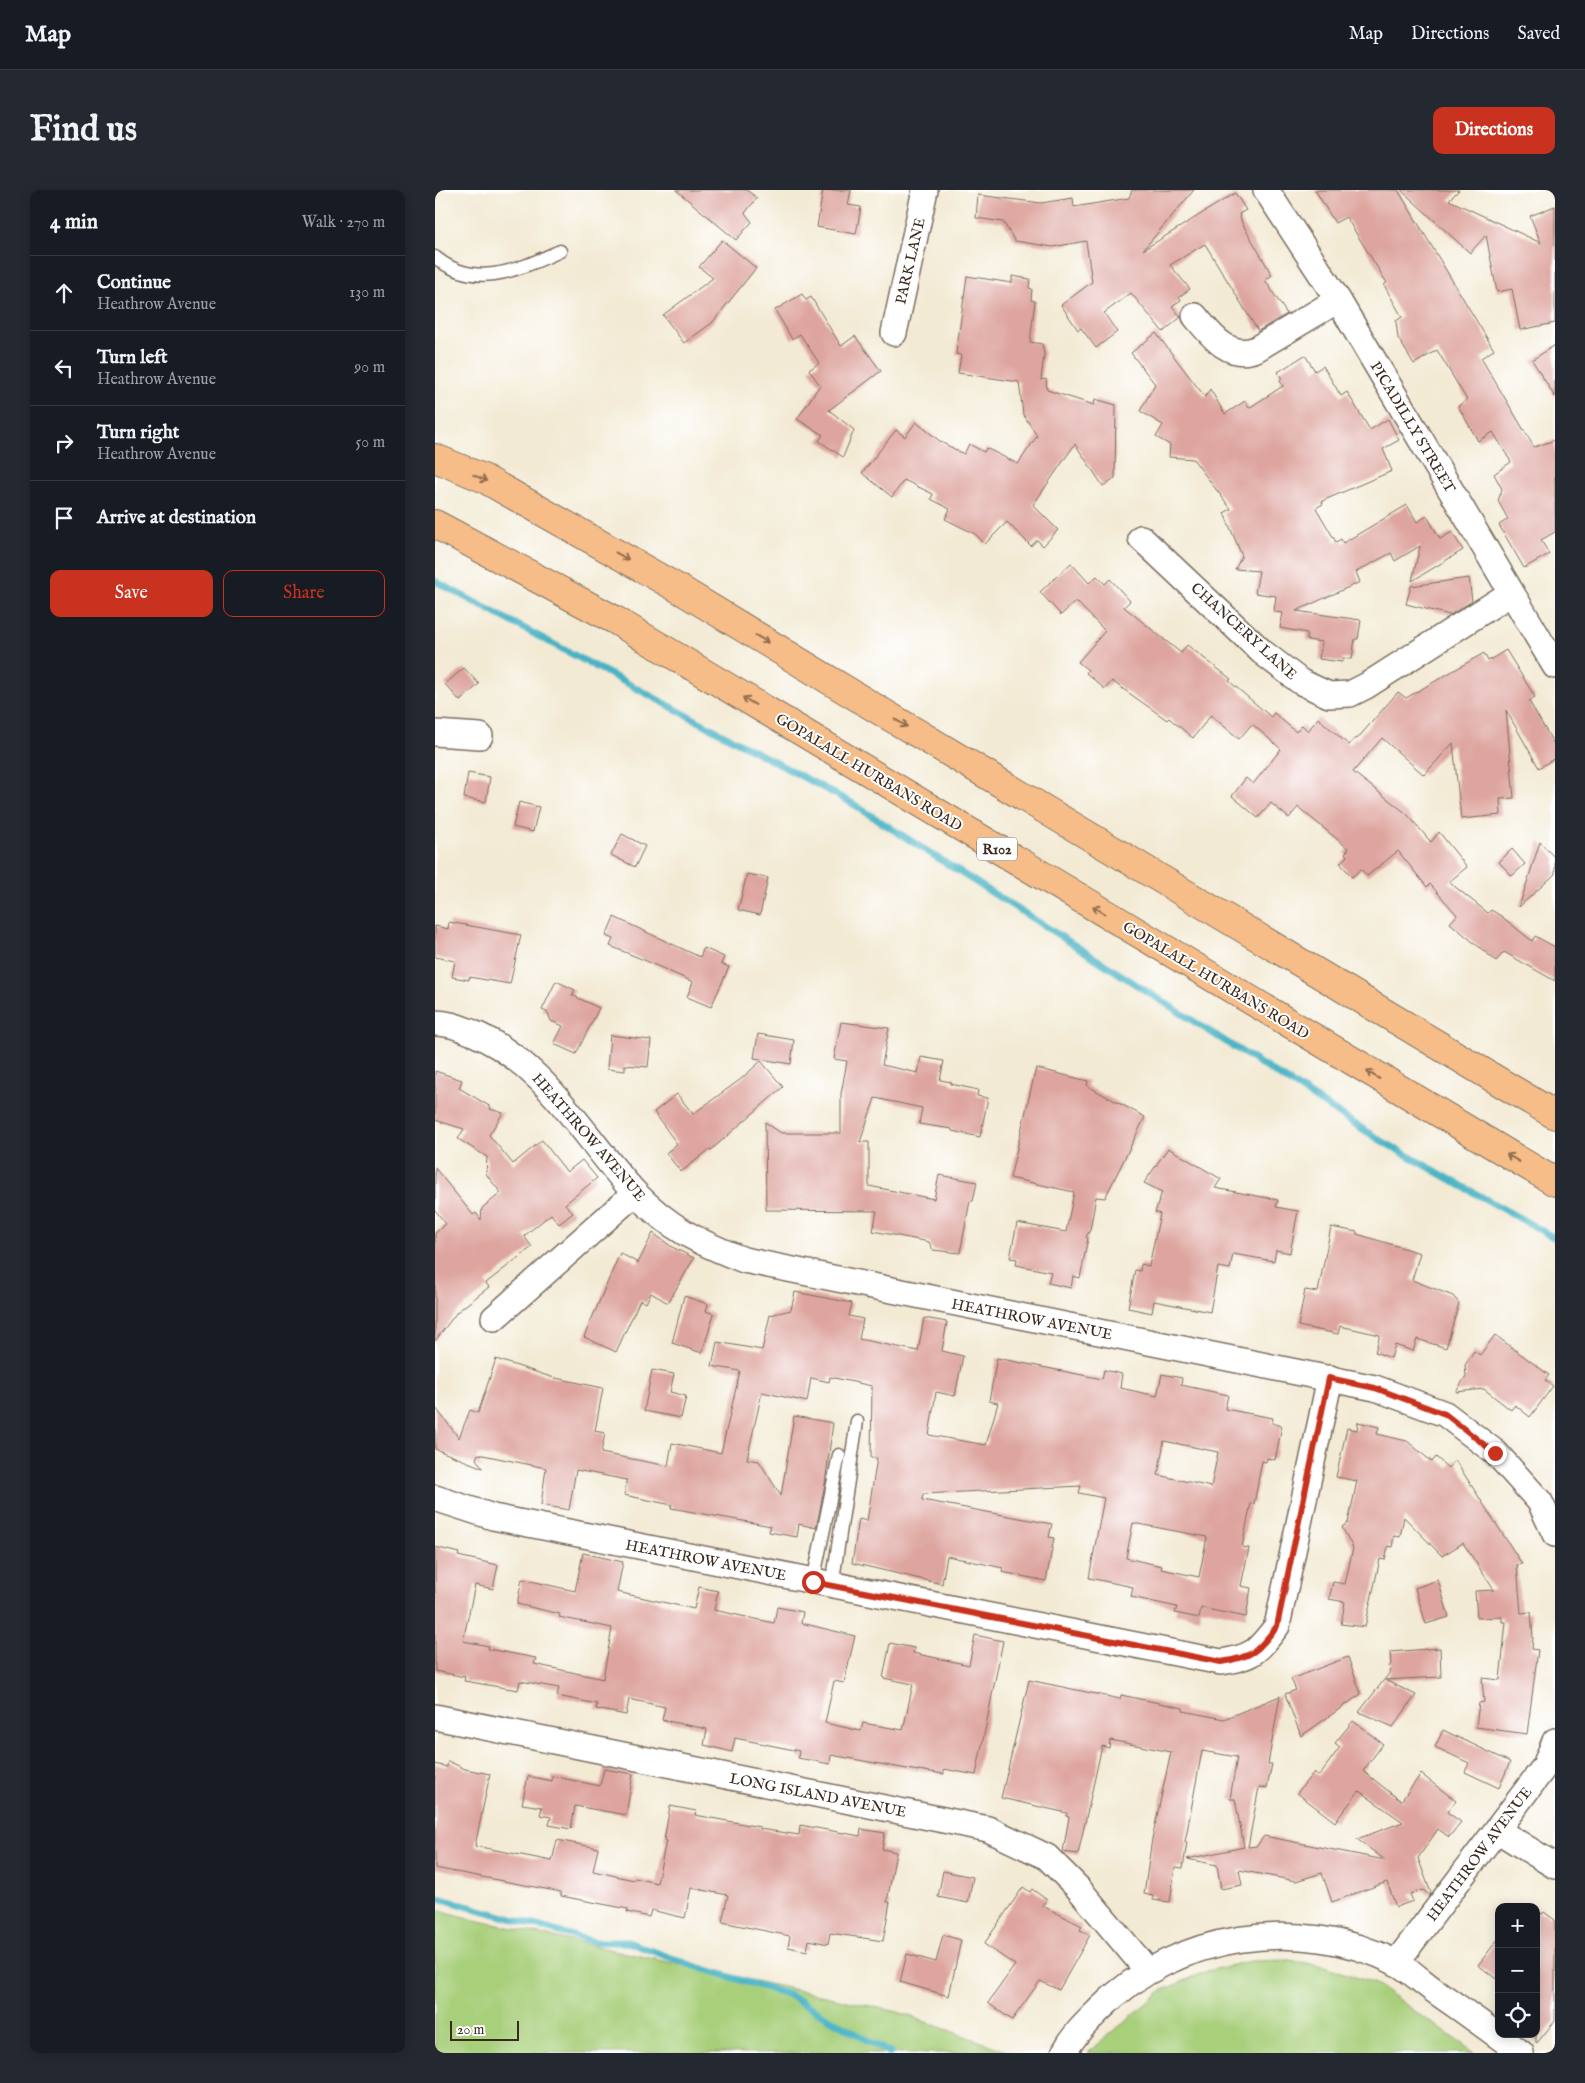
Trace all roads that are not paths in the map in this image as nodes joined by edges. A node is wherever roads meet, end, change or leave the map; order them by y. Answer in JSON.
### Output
{"nodes":[{"id":1,"x":925,"y":190,"type":"edge"},
{"id":2,"x":1266,"y":190,"type":"edge"},
{"id":3,"x":561,"y":252,"type":"dead end"},
{"id":4,"x":435,"y":257,"type":"edge"},
{"id":5,"x":1338,"y":300,"type":"junction"},
{"id":6,"x":1195,"y":316,"type":"dead end"},
{"id":7,"x":894,"y":333,"type":"dead end"},
{"id":8,"x":435,"y":458,"type":"edge"},
{"id":9,"x":435,"y":524,"type":"edge"},
{"id":10,"x":1141,"y":538,"type":"dead end"},
{"id":11,"x":1511,"y":593,"type":"junction"},
{"id":12,"x":1555,"y":666,"type":"edge"},
{"id":13,"x":435,"y":733,"type":"edge"},
{"id":14,"x":480,"y":736,"type":"dead end"},
{"id":15,"x":435,"y":1023,"type":"edge"},
{"id":16,"x":1555,"y":1115,"type":"edge"},
{"id":17,"x":1555,"y":1182,"type":"edge"},
{"id":18,"x":635,"y":1193,"type":"junction"},
{"id":19,"x":494,"y":1318,"type":"dead end"},
{"id":20,"x":1329,"y":1378,"type":"junction"},
{"id":21,"x":857,"y":1421,"type":"dead end"},
{"id":22,"x":839,"y":1455,"type":"dead end"},
{"id":23,"x":435,"y":1498,"type":"edge"},
{"id":24,"x":1555,"y":1534,"type":"edge"},
{"id":25,"x":823,"y":1584,"type":"junction"},
{"id":26,"x":435,"y":1717,"type":"edge"},
{"id":27,"x":1555,"y":1741,"type":"edge"},
{"id":28,"x":1497,"y":1830,"type":"junction"},
{"id":29,"x":1555,"y":1866,"type":"edge"},
{"id":30,"x":1396,"y":1963,"type":"junction"},
{"id":31,"x":1148,"y":1972,"type":"junction"},
{"id":32,"x":1064,"y":2053,"type":"edge"},
{"id":33,"x":1521,"y":2053,"type":"edge"}],
"edges":[{"from":1,"to":7,"type":"street","name":"PARK LANE"},
{"from":2,"to":5,"type":"street","name":"PICADILLY STREET"},
{"from":3,"to":4,"type":"lane"},
{"from":5,"to":6,"type":"street"},
{"from":5,"to":11,"type":"street","name":"PICADILLY STREET"},
{"from":8,"to":16,"type":"main road","one_way":true},
{"from":17,"to":9,"type":"main road","name":"GOPALALL HURBANS ROAD","number":"R102","one_way":true},
{"from":10,"to":11,"type":"street","name":"CHANCERY LANE"},
{"from":11,"to":12,"type":"street","name":"PICADILLY STREET"},
{"from":13,"to":14,"type":"street"},
{"from":15,"to":18,"type":"street","name":"HEATHROW AVENUE"},
{"from":18,"to":19,"type":"street"},
{"from":18,"to":20,"type":"street","name":"HEATHROW AVENUE"},
{"from":20,"to":24,"type":"street","name":"HEATHROW AVENUE"},
{"from":20,"to":25,"type":"street","name":"HEATHROW AVENUE"},
{"from":21,"to":25,"type":"lane"},
{"from":22,"to":25,"type":"lane"},
{"from":23,"to":25,"type":"street","name":"HEATHROW AVENUE"},
{"from":26,"to":31,"type":"street","name":"LONG ISLAND AVENUE"},
{"from":27,"to":28,"type":"street","name":"HEATHROW AVENUE"},
{"from":28,"to":29,"type":"street"},
{"from":28,"to":30,"type":"street","name":"HEATHROW AVENUE"},
{"from":30,"to":31,"type":"street"},
{"from":30,"to":33,"type":"street"},
{"from":31,"to":32,"type":"street"}]}
